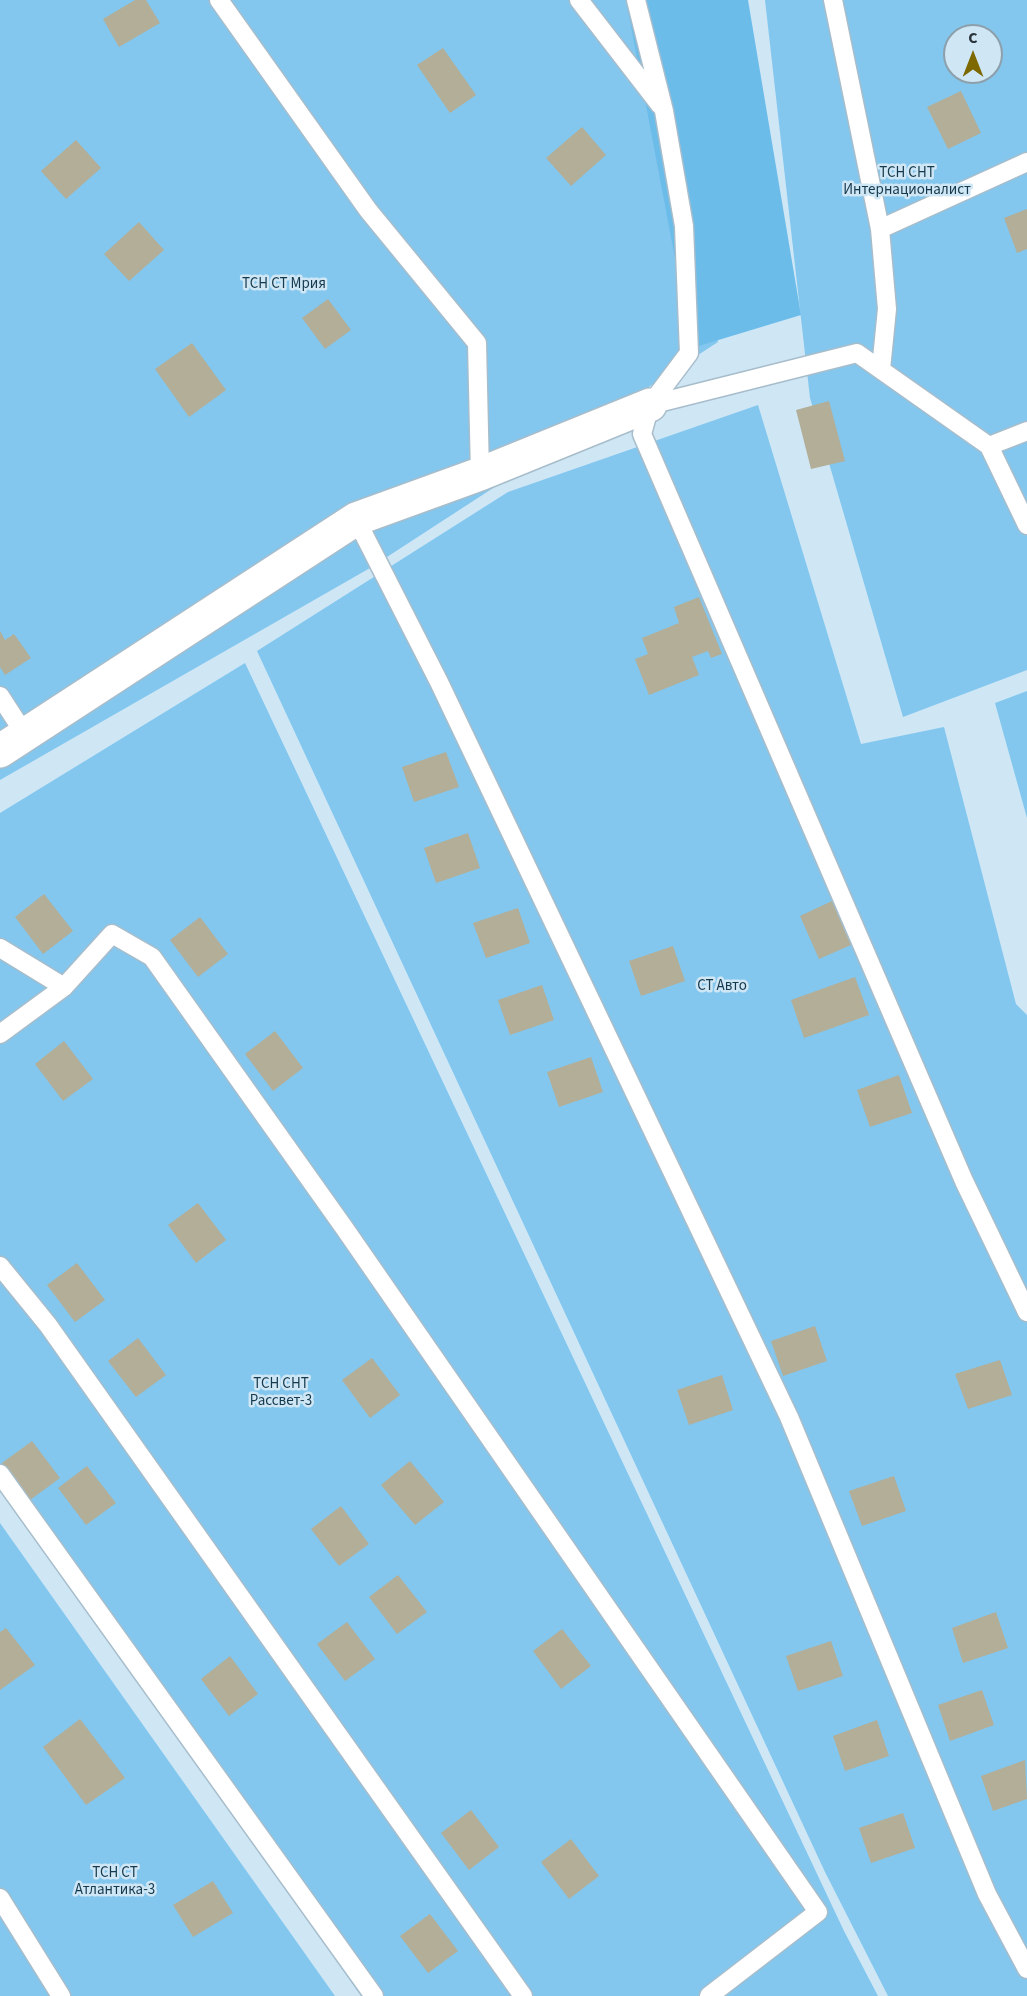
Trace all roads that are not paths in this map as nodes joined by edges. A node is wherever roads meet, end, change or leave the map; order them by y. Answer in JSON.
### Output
{"nodes":[{"id":1,"x":219,"y":0,"type":"edge"},
{"id":2,"x":579,"y":0,"type":"edge"},
{"id":3,"x":636,"y":0,"type":"edge"},
{"id":4,"x":833,"y":0,"type":"edge"},
{"id":5,"x":664,"y":111,"type":"junction"},
{"id":6,"x":1027,"y":162,"type":"edge"},
{"id":7,"x":880,"y":229,"type":"junction"},
{"id":8,"x":881,"y":369,"type":"junction"},
{"id":9,"x":650,"y":405,"type":"junction"},
{"id":10,"x":1027,"y":431,"type":"edge"},
{"id":11,"x":989,"y":446,"type":"junction"},
{"id":12,"x":480,"y":474,"type":"junction"},
{"id":13,"x":356,"y":519,"type":"junction"},
{"id":14,"x":1027,"y":525,"type":"edge"},
{"id":15,"x":0,"y":696,"type":"edge"},
{"id":16,"x":12,"y":742,"type":"edge"},
{"id":17,"x":0,"y":948,"type":"edge"},
{"id":18,"x":64,"y":987,"type":"junction"},
{"id":19,"x":0,"y":1035,"type":"edge"},
{"id":20,"x":0,"y":1266,"type":"edge"},
{"id":21,"x":1027,"y":1312,"type":"edge"},
{"id":22,"x":0,"y":1474,"type":"edge"},
{"id":23,"x":0,"y":1898,"type":"edge"},
{"id":24,"x":1027,"y":1969,"type":"edge"},
{"id":25,"x":61,"y":1996,"type":"edge"},
{"id":26,"x":374,"y":1996,"type":"edge"},
{"id":27,"x":523,"y":1996,"type":"edge"},
{"id":28,"x":708,"y":1996,"type":"edge"}],
"edges":[{"from":1,"to":12,"type":"lane"},
{"from":2,"to":5,"type":"lane"},
{"from":3,"to":5,"type":"lane"},
{"from":4,"to":7,"type":"lane"},
{"from":5,"to":9,"type":"lane"},
{"from":6,"to":7,"type":"lane"},
{"from":7,"to":8,"type":"lane"},
{"from":8,"to":9,"type":"lane"},
{"from":8,"to":11,"type":"lane"},
{"from":9,"to":12,"type":"street"},
{"from":9,"to":21,"type":"lane"},
{"from":10,"to":11,"type":"lane"},
{"from":11,"to":14,"type":"lane"},
{"from":12,"to":13,"type":"street"},
{"from":13,"to":16,"type":"street"},
{"from":13,"to":24,"type":"lane"},
{"from":15,"to":16,"type":"lane"},
{"from":17,"to":18,"type":"lane"},
{"from":18,"to":19,"type":"lane"},
{"from":18,"to":28,"type":"lane"},
{"from":20,"to":27,"type":"lane"},
{"from":22,"to":26,"type":"lane"},
{"from":23,"to":25,"type":"lane"}]}
